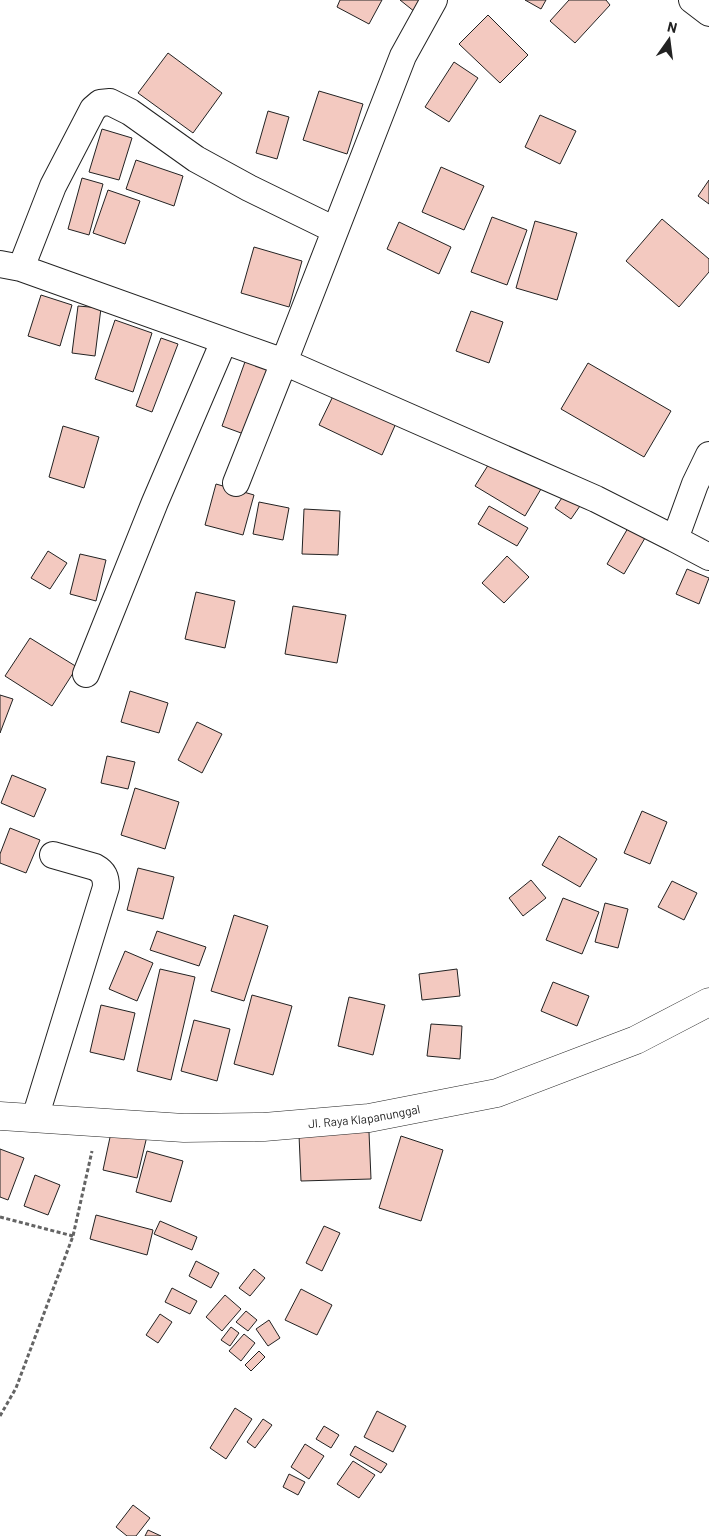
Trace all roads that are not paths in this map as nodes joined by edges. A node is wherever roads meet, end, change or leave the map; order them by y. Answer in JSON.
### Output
{"nodes":[{"id":1,"x":434,"y":0,"type":"edge"},
{"id":2,"x":692,"y":0,"type":"edge"},
{"id":3,"x":709,"y":13,"type":"edge"},
{"id":4,"x":335,"y":230,"type":"junction"},
{"id":5,"x":10,"y":266,"type":"edge"},
{"id":6,"x":224,"y":341,"type":"junction"},
{"id":7,"x":284,"y":362,"type":"junction"},
{"id":8,"x":709,"y":455,"type":"edge"},
{"id":9,"x":236,"y":483,"type":"dead end"},
{"id":10,"x":675,"y":539,"type":"junction"},
{"id":11,"x":709,"y":557,"type":"edge"},
{"id":12,"x":86,"y":674,"type":"dead end"},
{"id":13,"x":53,"y":855,"type":"dead end"},
{"id":14,"x":709,"y":1002,"type":"edge"},
{"id":15,"x":0,"y":1116,"type":"edge"},
{"id":16,"x":35,"y":1118,"type":"junction"}],
"edges":[{"from":1,"to":4,"type":"street"},
{"from":2,"to":3,"type":"street"},
{"from":4,"to":5,"type":"street"},
{"from":4,"to":7,"type":"street"},
{"from":5,"to":6,"type":"street"},
{"from":6,"to":7,"type":"street"},
{"from":6,"to":12,"type":"street"},
{"from":7,"to":9,"type":"street"},
{"from":7,"to":10,"type":"street"},
{"from":8,"to":10,"type":"street"},
{"from":10,"to":11,"type":"street"},
{"from":13,"to":16,"type":"street"},
{"from":14,"to":16,"type":"street","name":"Jl. Raya Klapanunggal"},
{"from":15,"to":16,"type":"street","name":"Jl. Raya Klapanunggal"}]}
